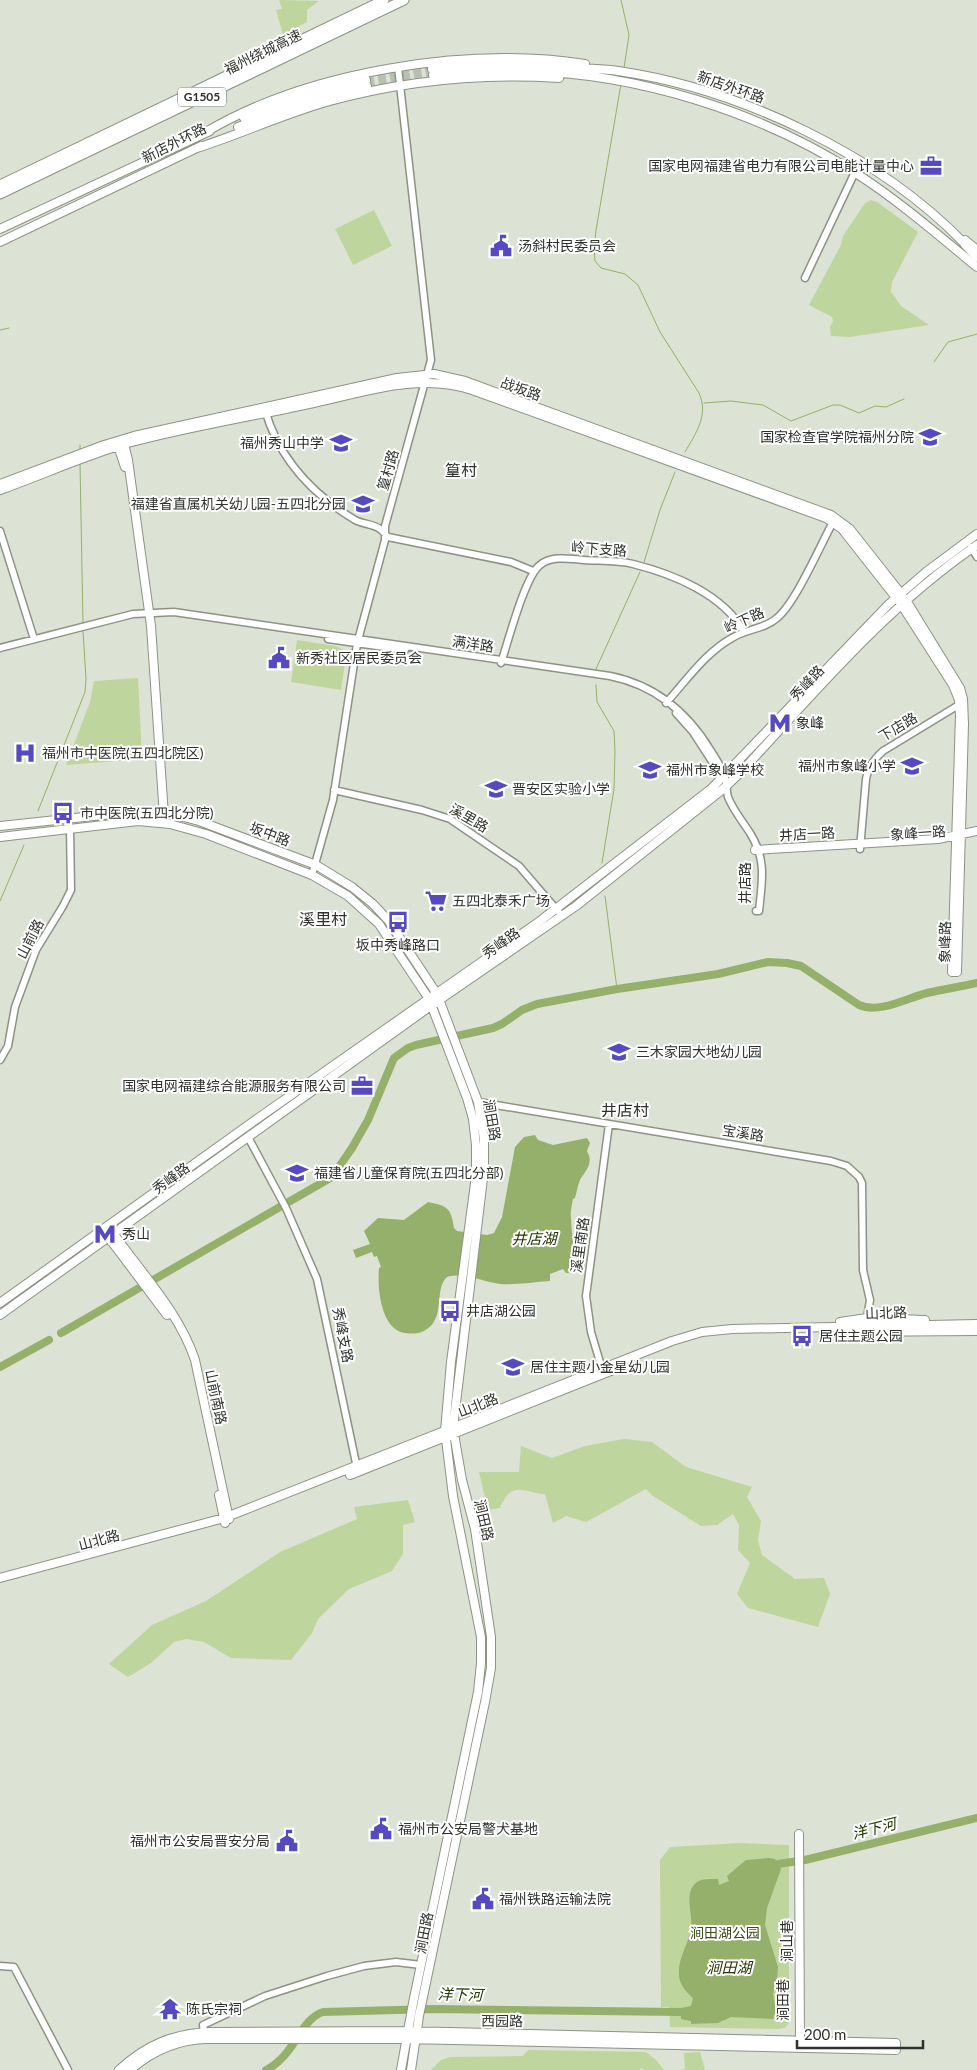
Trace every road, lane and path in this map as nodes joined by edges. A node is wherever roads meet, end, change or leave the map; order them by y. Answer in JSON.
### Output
{"nodes":[{"id":1,"x":384,"y":0,"type":"edge"},
{"id":2,"x":404,"y":0,"type":"edge"},
{"id":3,"x":398,"y":67,"type":"junction"},
{"id":4,"x":616,"y":70,"type":"junction"},
{"id":5,"x":614,"y":81,"type":"junction"},
{"id":6,"x":401,"y":85,"type":"junction"},
{"id":7,"x":206,"y":132,"type":"junction"},
{"id":8,"x":197,"y":148,"type":"junction"},
{"id":9,"x":855,"y":172,"type":"junction"},
{"id":10,"x":0,"y":185,"type":"edge"},
{"id":11,"x":0,"y":194,"type":"edge"},
{"id":12,"x":950,"y":228,"type":"junction"},
{"id":13,"x":0,"y":230,"type":"edge"},
{"id":14,"x":0,"y":242,"type":"edge"},
{"id":15,"x":965,"y":244,"type":"joint"},
{"id":16,"x":977,"y":250,"type":"edge"},
{"id":17,"x":977,"y":257,"type":"edge"},
{"id":18,"x":977,"y":269,"type":"edge"},
{"id":19,"x":805,"y":278,"type":"dead end"},
{"id":20,"x":427,"y":378,"type":"junction"},
{"id":21,"x":265,"y":410,"type":"junction"},
{"id":22,"x":121,"y":442,"type":"junction"},
{"id":23,"x":74,"y":460,"type":"junction"},
{"id":24,"x":0,"y":484,"type":"edge"},
{"id":25,"x":0,"y":490,"type":"edge"},
{"id":26,"x":833,"y":522,"type":"junction"},
{"id":27,"x":0,"y":531,"type":"edge"},
{"id":28,"x":384,"y":533,"type":"junction"},
{"id":29,"x":977,"y":534,"type":"edge"},
{"id":30,"x":972,"y":545,"type":"edge"},
{"id":31,"x":977,"y":557,"type":"edge"},
{"id":32,"x":533,"y":571,"type":"junction"},
{"id":33,"x":901,"y":598,"type":"junction"},
{"id":34,"x":147,"y":614,"type":"junction"},
{"id":35,"x":744,"y":632,"type":"junction"},
{"id":36,"x":34,"y":639,"type":"junction"},
{"id":37,"x":358,"y":641,"type":"junction"},
{"id":38,"x":0,"y":648,"type":"edge"},
{"id":39,"x":501,"y":662,"type":"junction"},
{"id":40,"x":667,"y":702,"type":"junction"},
{"id":41,"x":961,"y":704,"type":"junction"},
{"id":42,"x":724,"y":782,"type":"junction"},
{"id":43,"x":334,"y":790,"type":"junction"},
{"id":44,"x":162,"y":812,"type":"junction"},
{"id":45,"x":162,"y":822,"type":"junction"},
{"id":46,"x":0,"y":826,"type":"edge"},
{"id":47,"x":70,"y":828,"type":"junction"},
{"id":48,"x":977,"y":831,"type":"edge"},
{"id":49,"x":977,"y":836,"type":"edge"},
{"id":50,"x":0,"y":837,"type":"edge"},
{"id":51,"x":957,"y":839,"type":"junction"},
{"id":52,"x":860,"y":847,"type":"junction"},
{"id":53,"x":758,"y":852,"type":"junction"},
{"id":54,"x":316,"y":865,"type":"junction"},
{"id":55,"x":312,"y":875,"type":"junction"},
{"id":56,"x":556,"y":909,"type":"junction"},
{"id":57,"x":562,"y":916,"type":"junction"},
{"id":58,"x":438,"y":997,"type":"junction"},
{"id":59,"x":431,"y":1002,"type":"junction"},
{"id":60,"x":0,"y":1060,"type":"edge"},
{"id":61,"x":478,"y":1102,"type":"junction"},
{"id":62,"x":609,"y":1124,"type":"junction"},
{"id":63,"x":248,"y":1137,"type":"junction"},
{"id":64,"x":111,"y":1236,"type":"junction"},
{"id":65,"x":0,"y":1303,"type":"edge"},
{"id":66,"x":0,"y":1315,"type":"edge"},
{"id":67,"x":867,"y":1318,"type":"junction"},
{"id":68,"x":934,"y":1324,"type":"junction"},
{"id":69,"x":977,"y":1324,"type":"edge"},
{"id":70,"x":785,"y":1327,"type":"junction"},
{"id":71,"x":977,"y":1331,"type":"edge"},
{"id":72,"x":602,"y":1369,"type":"junction"},
{"id":73,"x":453,"y":1431,"type":"junction"},
{"id":74,"x":445,"y":1435,"type":"junction"},
{"id":75,"x":357,"y":1469,"type":"junction"},
{"id":76,"x":227,"y":1520,"type":"junction"},
{"id":77,"x":0,"y":1578,"type":"edge"},
{"id":78,"x":0,"y":1584,"type":"edge"},
{"id":79,"x":797,"y":1834,"type":"dead end"},
{"id":80,"x":420,"y":1965,"type":"junction"},
{"id":81,"x":0,"y":1966,"type":"edge"},
{"id":82,"x":204,"y":2032,"type":"junction"},
{"id":83,"x":293,"y":2035,"type":"junction"},
{"id":84,"x":412,"y":2035,"type":"junction"},
{"id":85,"x":798,"y":2043,"type":"junction"},
{"id":86,"x":896,"y":2046,"type":"dead end"},
{"id":87,"x":68,"y":2070,"type":"edge"},
{"id":88,"x":119,"y":2070,"type":"edge"},
{"id":89,"x":130,"y":2070,"type":"edge"},
{"id":90,"x":401,"y":2070,"type":"edge"},
{"id":91,"x":411,"y":2070,"type":"edge"}],
"edges":[{"from":1,"to":10,"type":"highway","name":"福州绕城高速","number":"G1505"},
{"from":2,"to":11,"type":"highway","name":"福州绕城高速","number":"G1505"},
{"from":3,"to":4,"type":"main road"},
{"from":3,"to":6,"type":"street","name":"篁村路"},
{"from":3,"to":7,"type":"main road"},
{"from":4,"to":5,"type":"main road","name":"新店外环路"},
{"from":4,"to":12,"type":"main road","name":"新店外环路"},
{"from":5,"to":6,"type":"main road"},
{"from":5,"to":9,"type":"main road","name":"新店外环路"},
{"from":6,"to":8,"type":"main road"},
{"from":6,"to":20,"type":"street","name":"篁村路"},
{"from":7,"to":8,"type":"main road","name":"新店外环路"},
{"from":7,"to":13,"type":"main road","name":"新店外环路"},
{"from":8,"to":14,"type":"main road","name":"新店外环路"},
{"from":9,"to":18,"type":"main road","name":"新店外环路"},
{"from":9,"to":19,"type":"street"},
{"from":12,"to":15,"type":"main road","name":"新店外环路"},
{"from":12,"to":16,"type":"main road"},
{"from":15,"to":17,"type":"highway","name":"新店外环路"},
{"from":20,"to":21,"type":"main road","name":"战坂路"},
{"from":20,"to":26,"type":"main road","name":"战坂路"},
{"from":20,"to":28,"type":"street","name":"篁村路"},
{"from":20,"to":33,"type":"main road","name":"战坂路"},
{"from":21,"to":22,"type":"main road","name":"战坂路"},
{"from":21,"to":28,"type":"street"},
{"from":22,"to":23,"type":"main road","name":"战坂路"},
{"from":22,"to":34,"type":"main road"},
{"from":23,"to":24,"type":"main road"},
{"from":23,"to":25,"type":"main road"},
{"from":26,"to":33,"type":"main road","name":"战坂路"},
{"from":26,"to":35,"type":"street","name":"岭下路"},
{"from":27,"to":36,"type":"street"},
{"from":28,"to":32,"type":"street"},
{"from":28,"to":37,"type":"street","name":"篁村路"},
{"from":29,"to":30,"type":"main road"},
{"from":30,"to":31,"type":"street"},
{"from":30,"to":33,"type":"main road"},
{"from":32,"to":35,"type":"street","name":"岭下支路"},
{"from":32,"to":39,"type":"street"},
{"from":33,"to":41,"type":"main road","name":"象峰路"},
{"from":33,"to":42,"type":"main road"},
{"from":34,"to":36,"type":"street","name":"满洋路"},
{"from":34,"to":37,"type":"street","name":"满洋路"},
{"from":34,"to":44,"type":"main road"},
{"from":35,"to":40,"type":"street","name":"岭下路"},
{"from":36,"to":38,"type":"street","name":"满洋路"},
{"from":37,"to":39,"type":"street","name":"满洋路"},
{"from":37,"to":43,"type":"street","name":"篁村路"},
{"from":39,"to":40,"type":"street","name":"满洋路"},
{"from":40,"to":42,"type":"street","name":"满洋路"},
{"from":41,"to":51,"type":"main road","name":"象峰路"},
{"from":41,"to":52,"type":"street","name":"下店路"},
{"from":42,"to":53,"type":"street","name":"井店路"},
{"from":42,"to":56,"type":"main road"},
{"from":42,"to":57,"type":"main road","name":"秀峰路"},
{"from":43,"to":54,"type":"street","name":"篁村路"},
{"from":43,"to":56,"type":"street","name":"溪里路"},
{"from":44,"to":45,"type":"main road"},
{"from":44,"to":46,"type":"main road","name":"坂中路"},
{"from":44,"to":54,"type":"main road","name":"坂中路"},
{"from":45,"to":47,"type":"main road","name":"坂中路"},
{"from":45,"to":55,"type":"main road","name":"坂中路"},
{"from":47,"to":50,"type":"main road","name":"坂中路"},
{"from":47,"to":60,"type":"street","name":"山前路"},
{"from":48,"to":51,"type":"main road","name":"象峰一路"},
{"from":49,"to":51,"type":"main road","name":"象峰一路"},
{"from":51,"to":51,"type":"main road","name":"象峰路"},
{"from":51,"to":52,"type":"main road","name":"象峰一路"},
{"from":52,"to":53,"type":"main road","name":"井店一路"},
{"from":53,"to":53,"type":"street","name":"井店路"},
{"from":54,"to":55,"type":"street","name":"篁村路"},
{"from":54,"to":58,"type":"main road","name":"坂中路"},
{"from":55,"to":59,"type":"main road","name":"坂中路"},
{"from":56,"to":57,"type":"street","name":"溪里路"},
{"from":56,"to":58,"type":"main road"},
{"from":57,"to":58,"type":"main road","name":"秀峰路"},
{"from":58,"to":59,"type":"main road","name":"秀峰路"},
{"from":58,"to":61,"type":"main road","name":"涧田路"},
{"from":59,"to":63,"type":"main road","name":"秀峰路"},
{"from":59,"to":65,"type":"main road","name":"秀峰路"},
{"from":59,"to":74,"type":"main road","name":"涧田路"},
{"from":61,"to":62,"type":"street","name":"宝溪路"},
{"from":61,"to":73,"type":"main road","name":"涧田路"},
{"from":62,"to":67,"type":"street","name":"宝溪路"},
{"from":62,"to":72,"type":"street","name":"溪里南路"},
{"from":63,"to":64,"type":"main road","name":"秀峰路"},
{"from":63,"to":75,"type":"street","name":"秀峰支路"},
{"from":64,"to":66,"type":"main road","name":"秀峰路"},
{"from":64,"to":76,"type":"main road","name":"山前南路"},
{"from":67,"to":68,"type":"main road"},
{"from":67,"to":70,"type":"main road"},
{"from":68,"to":69,"type":"main road","name":"山北路"},
{"from":68,"to":70,"type":"main road","name":"山北路"},
{"from":70,"to":72,"type":"main road","name":"山北路"},
{"from":71,"to":73,"type":"main road","name":"山北路"},
{"from":72,"to":73,"type":"main road","name":"山北路"},
{"from":73,"to":74,"type":"main road","name":"山北路"},
{"from":73,"to":84,"type":"main road","name":"涧田路"},
{"from":74,"to":75,"type":"main road","name":"山北路"},
{"from":74,"to":80,"type":"main road","name":"涧田路"},
{"from":75,"to":76,"type":"main road","name":"山北路"},
{"from":76,"to":77,"type":"main road","name":"山北路"},
{"from":76,"to":78,"type":"main road","name":"山北路"},
{"from":79,"to":85,"type":"main road","name":"涧山巷"},
{"from":80,"to":82,"type":"street"},
{"from":80,"to":84,"type":"main road","name":"涧田路"},
{"from":81,"to":87,"type":"street"},
{"from":82,"to":83,"type":"main road","name":"西园路"},
{"from":82,"to":88,"type":"main road","name":"西园路"},
{"from":83,"to":84,"type":"main road","name":"西园路"},
{"from":83,"to":89,"type":"main road","name":"西园路"},
{"from":84,"to":85,"type":"main road","name":"西园路"},
{"from":84,"to":90,"type":"main road"},
{"from":84,"to":91,"type":"main road"},
{"from":85,"to":86,"type":"main road","name":"西园路"}]}
